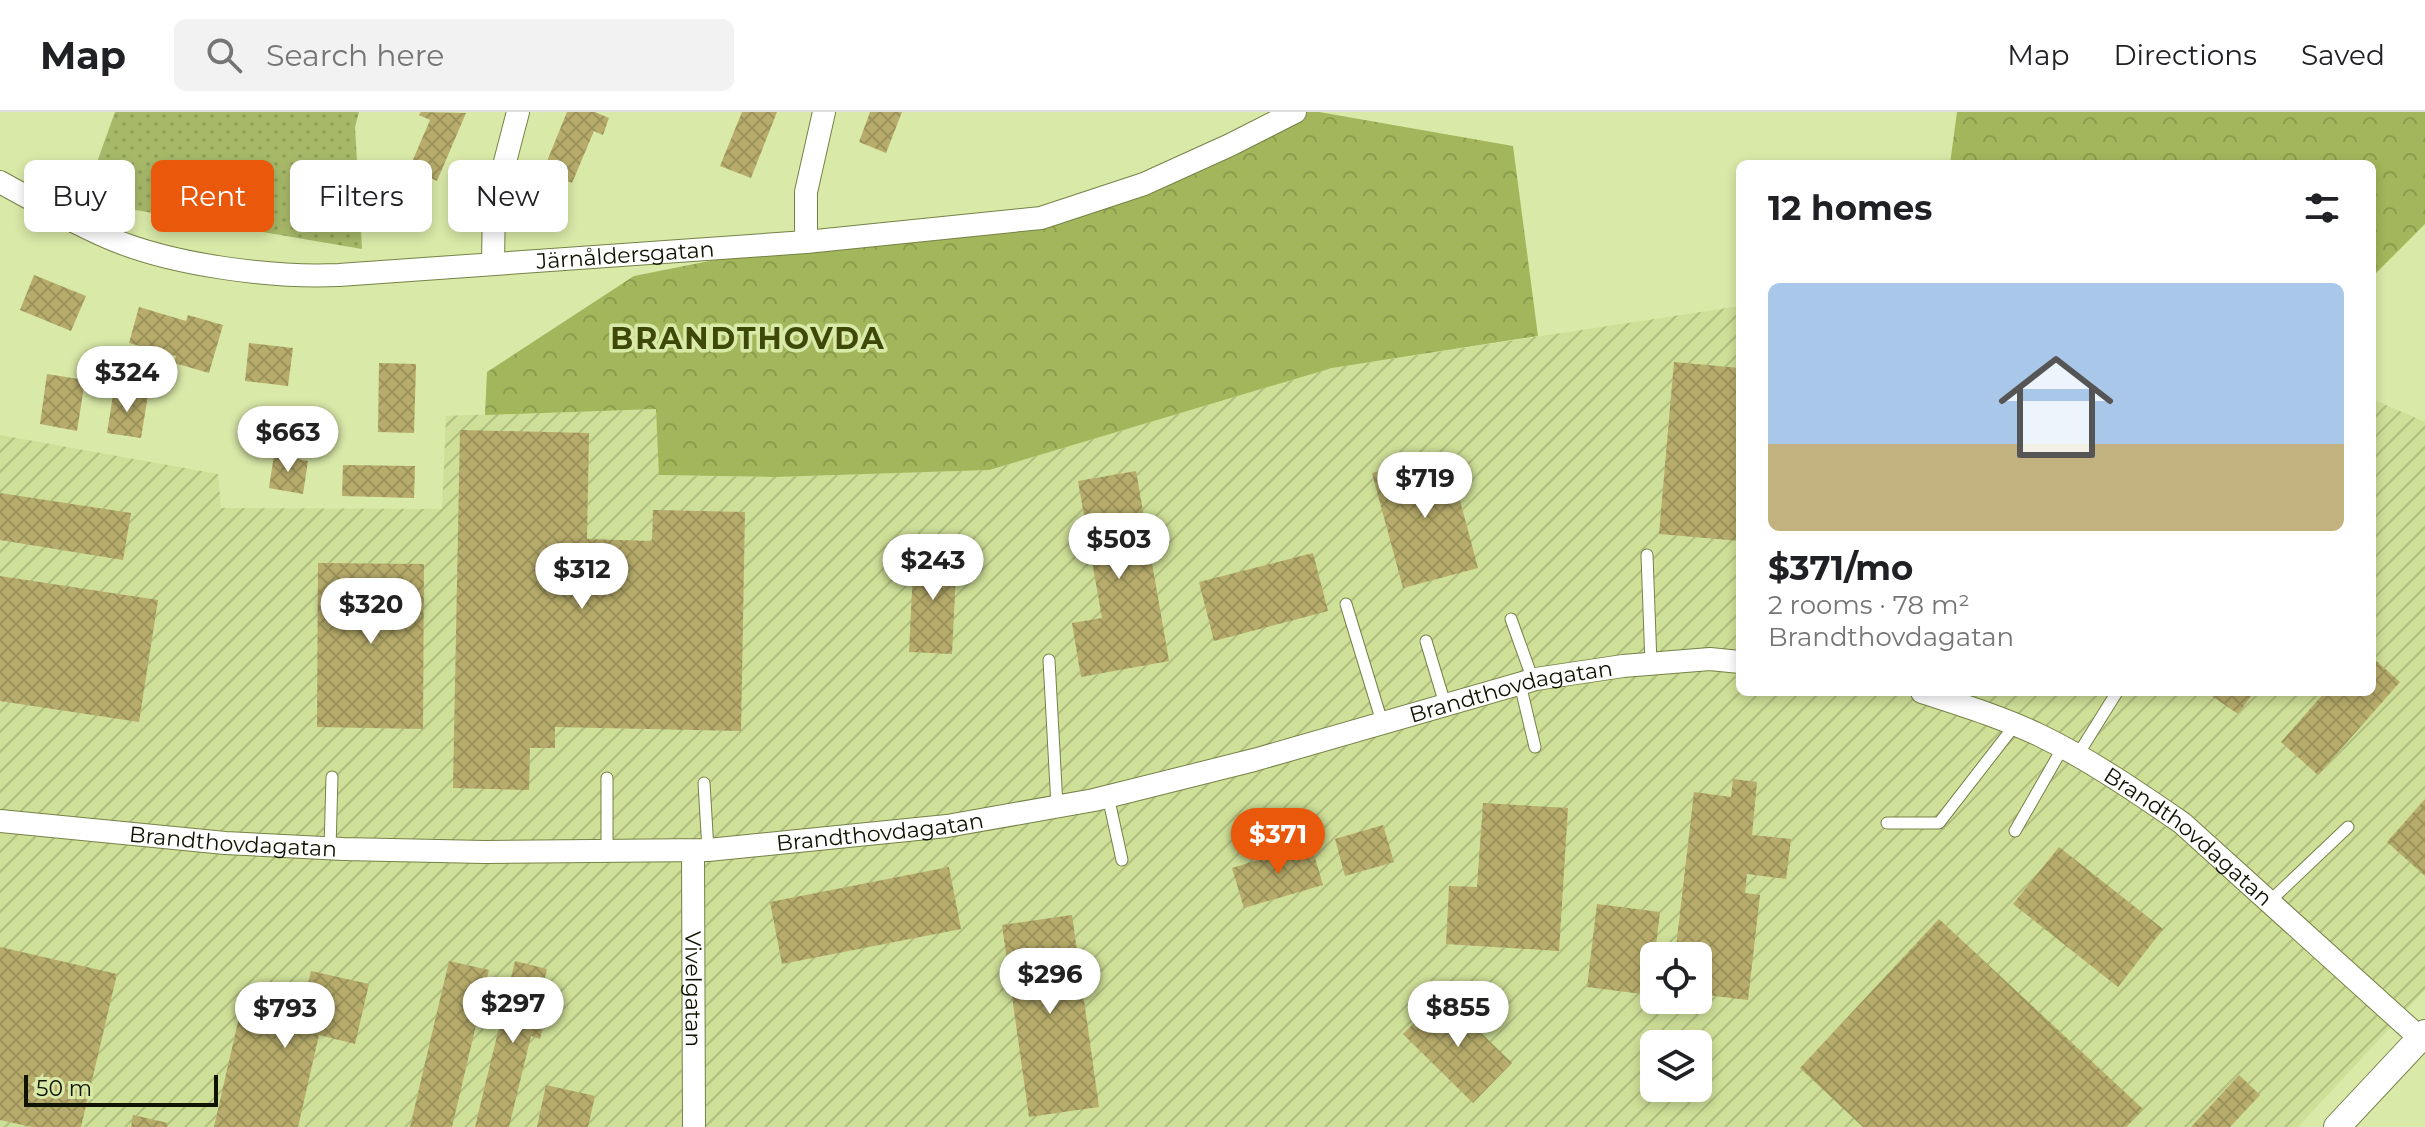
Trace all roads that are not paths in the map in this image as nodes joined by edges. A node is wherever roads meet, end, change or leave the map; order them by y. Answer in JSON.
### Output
{"nodes":[{"id":1,"x":518,"y":112,"type":"edge"},
{"id":2,"x":824,"y":112,"type":"edge"},
{"id":3,"x":1295,"y":112,"type":"edge"},
{"id":4,"x":0,"y":182,"type":"edge"},
{"id":5,"x":806,"y":242,"type":"junction"},
{"id":6,"x":493,"y":263,"type":"junction"},
{"id":7,"x":1647,"y":555,"type":"dead end"},
{"id":8,"x":1346,"y":604,"type":"dead end"},
{"id":9,"x":1511,"y":619,"type":"dead end"},
{"id":10,"x":1426,"y":641,"type":"dead end"},
{"id":11,"x":1049,"y":660,"type":"dead end"},
{"id":12,"x":1736,"y":662,"type":"edge"},
{"id":13,"x":1651,"y":664,"type":"junction"},
{"id":14,"x":1527,"y":682,"type":"junction"},
{"id":15,"x":1934,"y":696,"type":"edge"},
{"id":16,"x":2114,"y":696,"type":"edge"},
{"id":17,"x":1445,"y":704,"type":"junction"},
{"id":18,"x":1382,"y":722,"type":"junction"},
{"id":19,"x":2015,"y":725,"type":"junction"},
{"id":20,"x":1535,"y":747,"type":"dead end"},
{"id":21,"x":2069,"y":753,"type":"junction"},
{"id":22,"x":332,"y":777,"type":"dead end"},
{"id":23,"x":607,"y":778,"type":"dead end"},
{"id":24,"x":704,"y":783,"type":"dead end"},
{"id":25,"x":1108,"y":796,"type":"junction"},
{"id":26,"x":1057,"y":806,"type":"junction"},
{"id":27,"x":0,"y":821,"type":"edge"},
{"id":28,"x":1887,"y":823,"type":"dead end"},
{"id":29,"x":2348,"y":827,"type":"dead end"},
{"id":30,"x":2015,"y":831,"type":"dead end"},
{"id":31,"x":330,"y":848,"type":"junction"},
{"id":32,"x":607,"y":851,"type":"junction"},
{"id":33,"x":700,"y":851,"type":"junction"},
{"id":34,"x":1122,"y":860,"type":"dead end"},
{"id":35,"x":2270,"y":901,"type":"junction"},
{"id":36,"x":2422,"y":1036,"type":"edge"},
{"id":37,"x":694,"y":1127,"type":"edge"},
{"id":38,"x":2337,"y":1127,"type":"edge"}],
"edges":[{"from":1,"to":6,"type":"street"},
{"from":2,"to":5,"type":"street"},
{"from":3,"to":5,"type":"street","name":"Järnåldersgatan"},
{"from":4,"to":6,"type":"street","name":"Järnåldersgatan"},
{"from":5,"to":6,"type":"street","name":"Järnåldersgatan"},
{"from":7,"to":13,"type":"lane"},
{"from":8,"to":18,"type":"lane"},
{"from":9,"to":14,"type":"lane"},
{"from":10,"to":17,"type":"lane"},
{"from":11,"to":26,"type":"lane"},
{"from":12,"to":13,"type":"street","name":"Brandthovdagatan"},
{"from":13,"to":14,"type":"street","name":"Brandthovdagatan"},
{"from":14,"to":17,"type":"street","name":"Brandthovdagatan"},
{"from":14,"to":20,"type":"lane"},
{"from":15,"to":19,"type":"street","name":"Brandthovdagatan"},
{"from":16,"to":21,"type":"lane"},
{"from":17,"to":18,"type":"street","name":"Brandthovdagatan"},
{"from":18,"to":25,"type":"street","name":"Brandthovdagatan"},
{"from":19,"to":21,"type":"street","name":"Brandthovdagatan"},
{"from":19,"to":28,"type":"lane"},
{"from":21,"to":30,"type":"lane"},
{"from":21,"to":35,"type":"street","name":"Brandthovdagatan"},
{"from":22,"to":31,"type":"lane"},
{"from":23,"to":32,"type":"lane"},
{"from":24,"to":33,"type":"lane"},
{"from":25,"to":26,"type":"street","name":"Brandthovdagatan"},
{"from":25,"to":34,"type":"lane"},
{"from":26,"to":33,"type":"street","name":"Brandthovdagatan"},
{"from":27,"to":31,"type":"street","name":"Brandthovdagatan"},
{"from":29,"to":35,"type":"lane"},
{"from":31,"to":32,"type":"street","name":"Brandthovdagatan"},
{"from":32,"to":33,"type":"street","name":"Brandthovdagatan"},
{"from":33,"to":37,"type":"street","name":"Vivelgatan"},
{"from":35,"to":36,"type":"street","name":"Brandthovdagatan"},
{"from":36,"to":38,"type":"street"}]}
